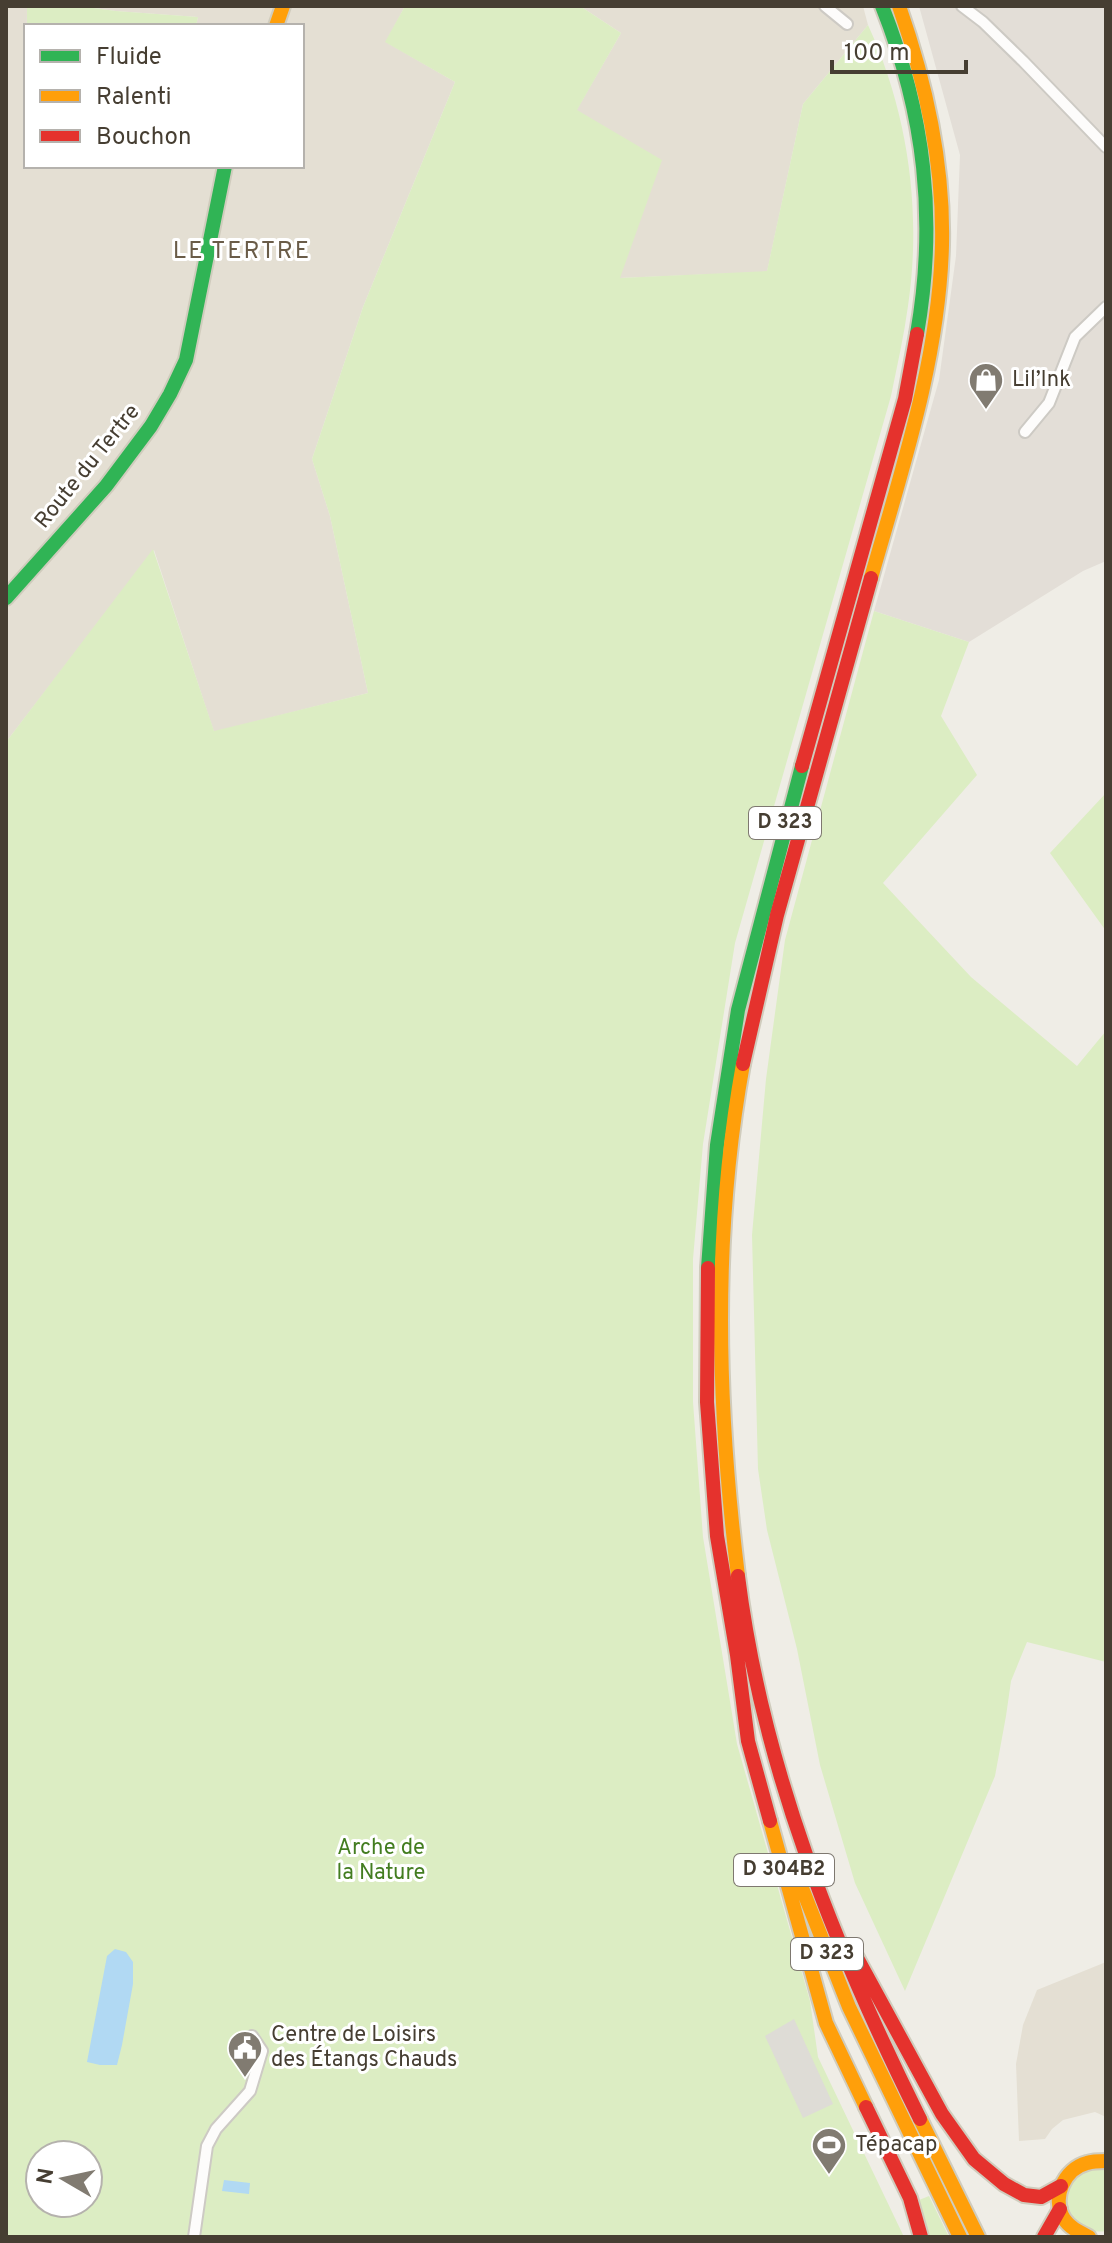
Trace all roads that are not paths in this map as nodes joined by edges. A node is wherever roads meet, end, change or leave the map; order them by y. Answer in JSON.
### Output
{"nodes":[{"id":1,"x":825,"y":6,"type":"edge"},
{"id":2,"x":882,"y":6,"type":"edge"},
{"id":3,"x":899,"y":6,"type":"edge"},
{"id":4,"x":962,"y":6,"type":"edge"},
{"id":5,"x":847,"y":24,"type":"dead end"},
{"id":6,"x":1106,"y":147,"type":"edge"},
{"id":7,"x":224,"y":168,"type":"edge"},
{"id":8,"x":1106,"y":307,"type":"edge"},
{"id":9,"x":1025,"y":432,"type":"dead end"},
{"id":10,"x":6,"y":598,"type":"edge"},
{"id":11,"x":737,"y":1655,"type":"junction"},
{"id":12,"x":807,"y":1860,"type":"junction"},
{"id":13,"x":252,"y":2036,"type":"dead end"},
{"id":14,"x":1106,"y":2146,"type":"edge"},
{"id":15,"x":1102,"y":2160,"type":"edge"},
{"id":16,"x":1061,"y":2186,"type":"junction"},
{"id":17,"x":1060,"y":2209,"type":"junction"},
{"id":18,"x":194,"y":2237,"type":"edge"},
{"id":19,"x":921,"y":2237,"type":"edge"},
{"id":20,"x":960,"y":2237,"type":"edge"},
{"id":21,"x":978,"y":2237,"type":"edge"},
{"id":22,"x":1044,"y":2237,"type":"edge"},
{"id":23,"x":1084,"y":2237,"type":"edge"}],
"edges":[{"from":1,"to":5,"type":"street"},
{"from":2,"to":11,"type":"main road","number":"D 323"},
{"from":3,"to":12,"type":"main road","number":"D 323"},
{"from":4,"to":6,"type":"street"},
{"from":7,"to":10,"type":"main road","name":"Route du Tertre"},
{"from":8,"to":9,"type":"street"},
{"from":11,"to":19,"type":"main road","number":"D 304B2"},
{"from":11,"to":20,"type":"main road","number":"D 323"},
{"from":12,"to":16,"type":"main road"},
{"from":12,"to":21,"type":"main road","number":"D 323"},
{"from":13,"to":18,"type":"street"},
{"from":14,"to":15,"type":"main road"},
{"from":15,"to":16,"type":"main road"},
{"from":16,"to":17,"type":"main road"},
{"from":17,"to":22,"type":"main road"},
{"from":17,"to":23,"type":"main road"}]}
